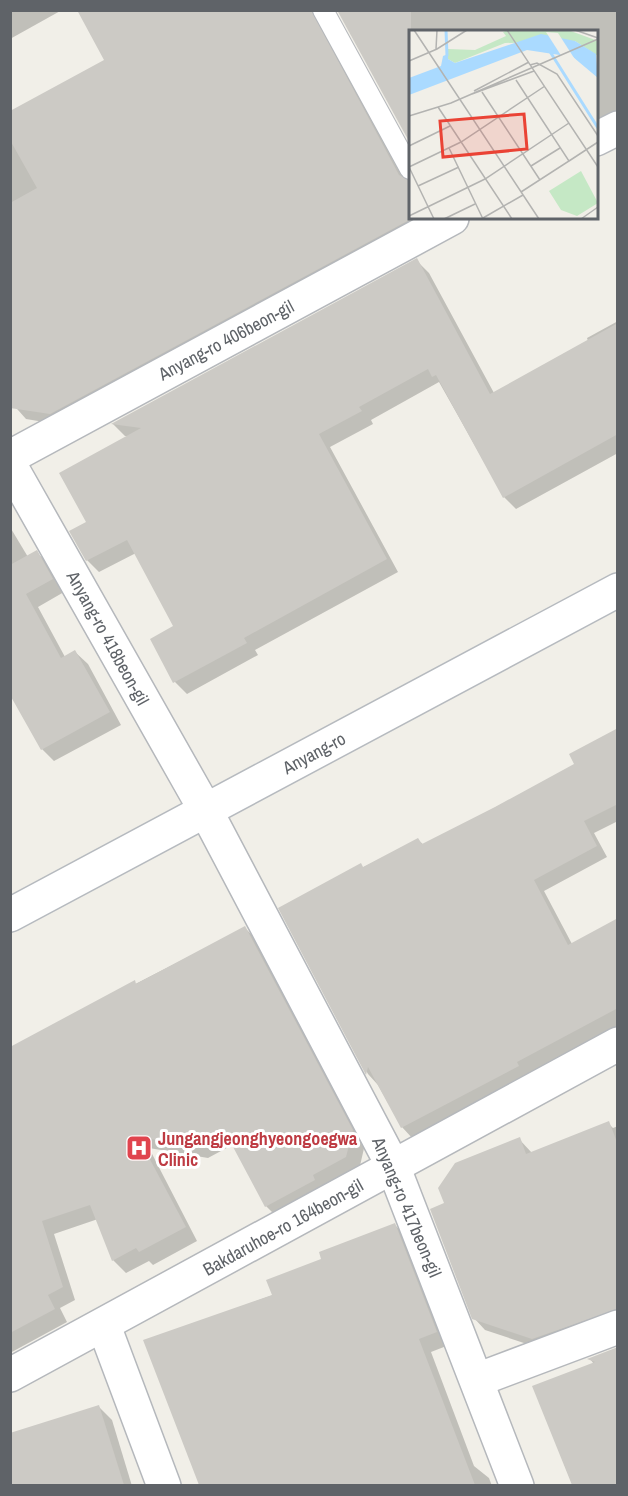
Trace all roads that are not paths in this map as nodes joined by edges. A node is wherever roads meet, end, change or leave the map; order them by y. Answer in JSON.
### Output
{"nodes":[{"id":1,"x":322,"y":10,"type":"edge"},
{"id":2,"x":618,"y":128,"type":"edge"},
{"id":3,"x":598,"y":138,"type":"edge"},
{"id":4,"x":409,"y":165,"type":"edge"},
{"id":5,"x":443,"y":220,"type":"edge"},
{"id":6,"x":10,"y":457,"type":"edge"},
{"id":7,"x":10,"y":465,"type":"edge"},
{"id":8,"x":618,"y":590,"type":"edge"},
{"id":9,"x":206,"y":811,"type":"junction"},
{"id":10,"x":10,"y":915,"type":"edge"},
{"id":11,"x":618,"y":1044,"type":"edge"},
{"id":12,"x":393,"y":1166,"type":"junction"},
{"id":13,"x":104,"y":1326,"type":"junction"},
{"id":14,"x":618,"y":1327,"type":"edge"},
{"id":15,"x":10,"y":1375,"type":"edge"},
{"id":16,"x":477,"y":1380,"type":"junction"},
{"id":17,"x":164,"y":1485,"type":"edge"},
{"id":18,"x":517,"y":1485,"type":"edge"}],
"edges":[{"from":1,"to":4,"type":"lane"},
{"from":2,"to":3,"type":"street"},
{"from":5,"to":6,"type":"street","name":"Anyang-ro 406beon-gil"},
{"from":7,"to":9,"type":"street","name":"Anyang-ro 418beon-gil"},
{"from":8,"to":9,"type":"street","name":"Anyang-ro"},
{"from":9,"to":10,"type":"street","name":"Anyang-ro"},
{"from":9,"to":12,"type":"street","name":"Anyang-ro 417beon-gil"},
{"from":11,"to":12,"type":"street","name":"Bakdaruhoe-ro 164beon-gil"},
{"from":12,"to":13,"type":"street","name":"Bakdaruhoe-ro 164beon-gil"},
{"from":12,"to":16,"type":"street","name":"Anyang-ro 417beon-gil"},
{"from":13,"to":15,"type":"street","name":"Bakdaruhoe-ro 164beon-gil"},
{"from":13,"to":17,"type":"street"},
{"from":14,"to":16,"type":"street"},
{"from":16,"to":18,"type":"street","name":"Anyang-ro 417beon-gil"}]}
